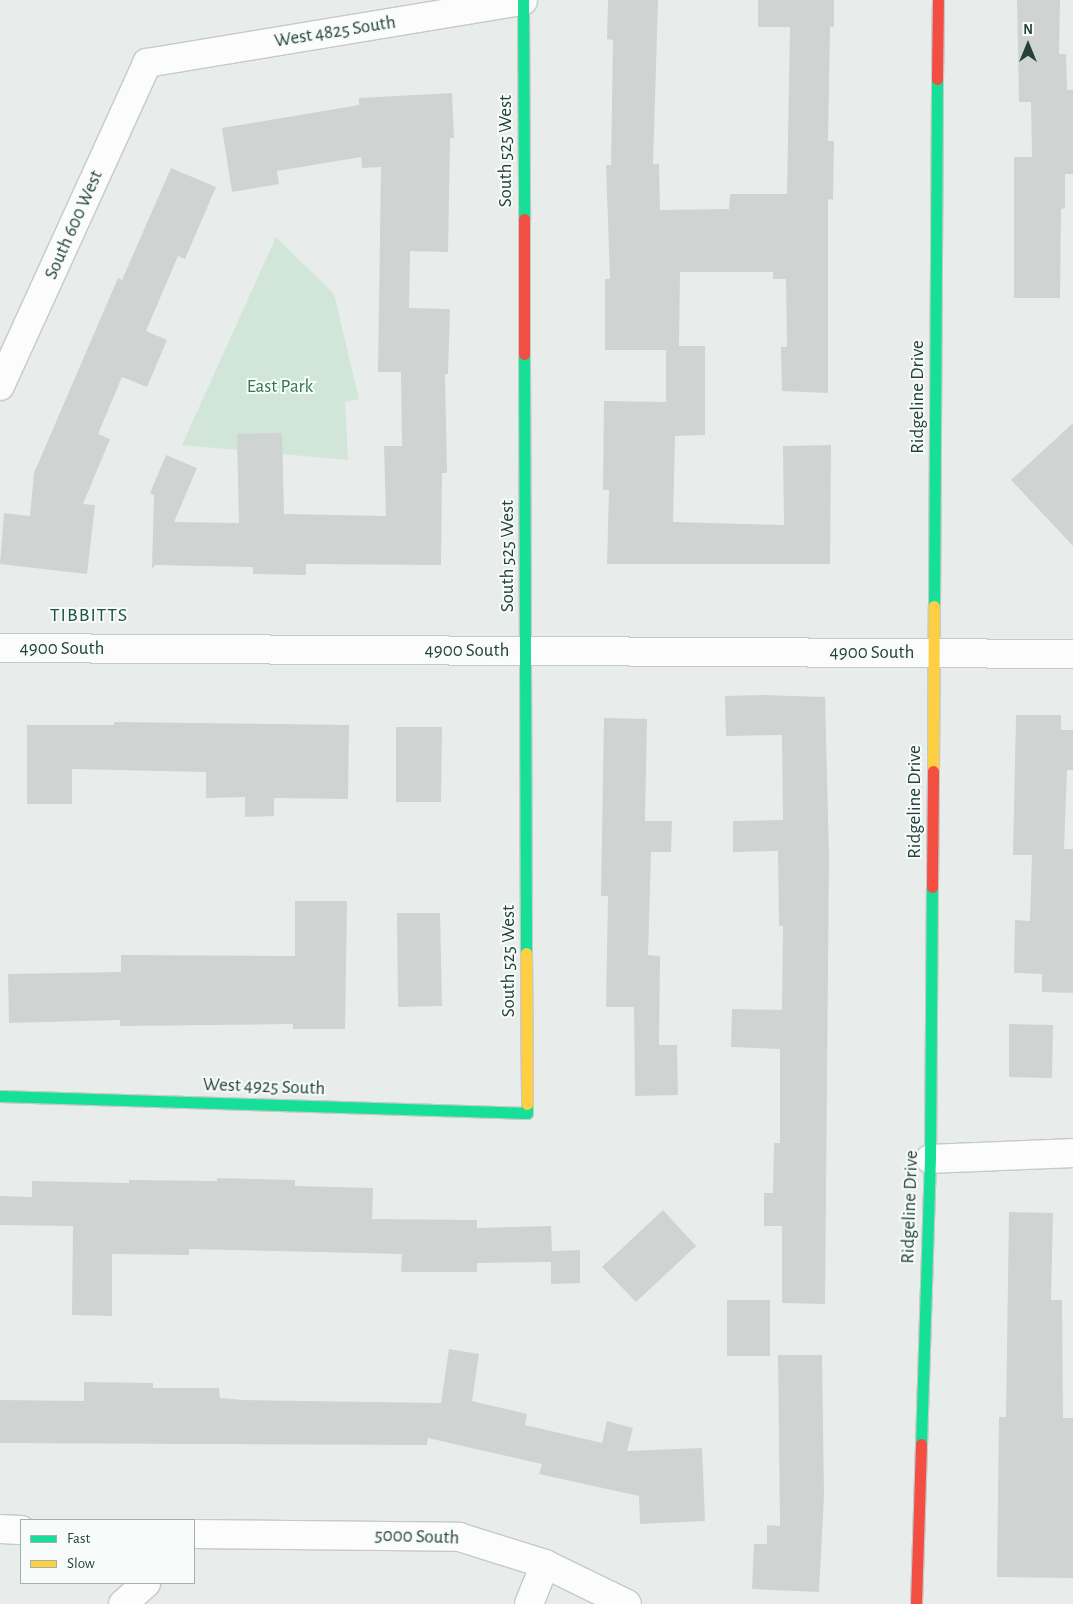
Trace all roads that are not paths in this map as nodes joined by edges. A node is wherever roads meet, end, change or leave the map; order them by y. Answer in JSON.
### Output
{"nodes":[{"id":1,"x":523,"y":0,"type":"edge"},
{"id":2,"x":938,"y":0,"type":"edge"},
{"id":3,"x":147,"y":63,"type":"joint"},
{"id":4,"x":0,"y":386,"type":"edge"},
{"id":5,"x":0,"y":648,"type":"edge"},
{"id":6,"x":525,"y":651,"type":"junction"},
{"id":7,"x":933,"y":653,"type":"junction"},
{"id":8,"x":1073,"y":654,"type":"edge"},
{"id":9,"x":0,"y":1096,"type":"edge"},
{"id":10,"x":527,"y":1113,"type":"joint"},
{"id":11,"x":1073,"y":1153,"type":"edge"},
{"id":12,"x":930,"y":1159,"type":"junction"},
{"id":13,"x":0,"y":1529,"type":"edge"},
{"id":14,"x":20,"y":1530,"type":"edge"},
{"id":15,"x":196,"y":1536,"type":"edge"},
{"id":16,"x":545,"y":1564,"type":"junction"},
{"id":17,"x":145,"y":1584,"type":"edge"},
{"id":18,"x":123,"y":1604,"type":"edge"},
{"id":19,"x":529,"y":1604,"type":"edge"},
{"id":20,"x":627,"y":1604,"type":"edge"},
{"id":21,"x":916,"y":1604,"type":"edge"}],
"edges":[{"from":1,"to":3,"type":"street","name":"West 4825 South"},
{"from":1,"to":6,"type":"street","name":"South 525 West"},
{"from":2,"to":7,"type":"street","name":"Ridgeline Drive"},
{"from":3,"to":4,"type":"street","name":"South 600 West"},
{"from":5,"to":6,"type":"street","name":"4900 South"},
{"from":6,"to":7,"type":"street","name":"4900 South"},
{"from":6,"to":10,"type":"street","name":"South 525 West"},
{"from":7,"to":8,"type":"street","name":"4900 South"},
{"from":7,"to":12,"type":"street","name":"Ridgeline Drive"},
{"from":9,"to":10,"type":"street","name":"West 4925 South"},
{"from":11,"to":12,"type":"street"},
{"from":12,"to":21,"type":"street","name":"Ridgeline Drive"},
{"from":13,"to":14,"type":"street"},
{"from":15,"to":16,"type":"street","name":"5000 South"},
{"from":16,"to":19,"type":"street"},
{"from":16,"to":20,"type":"street","name":"5000 South"},
{"from":17,"to":18,"type":"street"}]}
